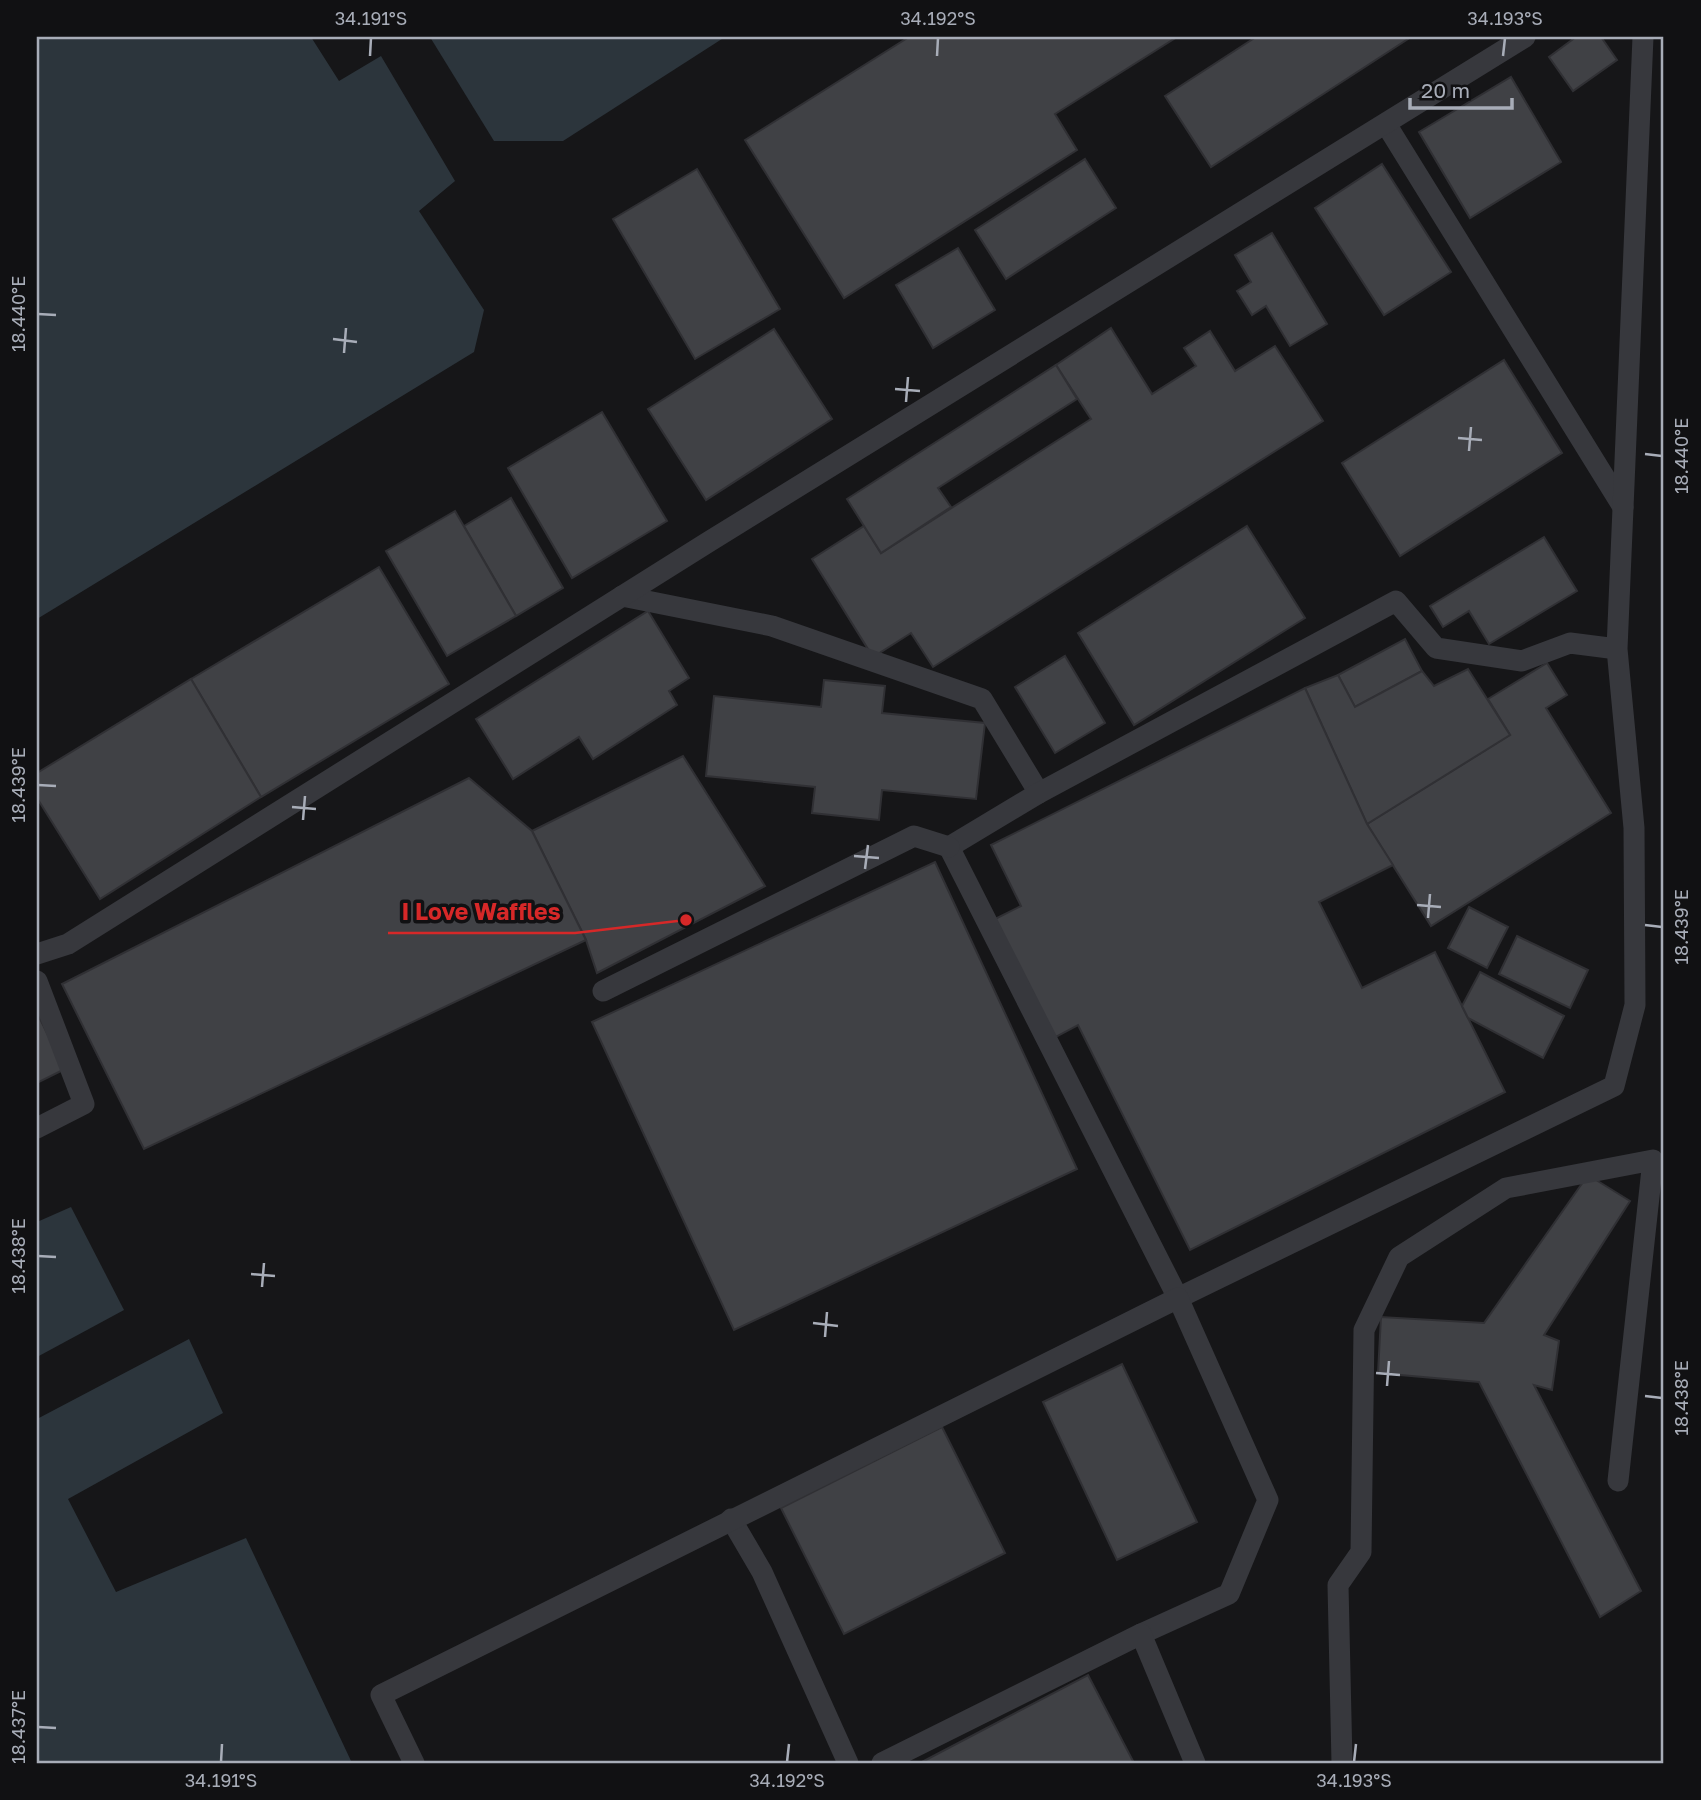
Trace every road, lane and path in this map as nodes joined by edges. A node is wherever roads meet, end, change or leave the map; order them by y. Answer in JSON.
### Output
{"nodes":[{"id":1,"x":1525,"y":37,"type":"edge"},
{"id":2,"x":1643,"y":37,"type":"edge"},
{"id":3,"x":1386,"y":124,"type":"junction"},
{"id":4,"x":1623,"y":507,"type":"junction"},
{"id":5,"x":622,"y":596,"type":"junction"},
{"id":6,"x":1617,"y":649,"type":"junction"},
{"id":7,"x":1039,"y":793,"type":"junction"},
{"id":8,"x":949,"y":847,"type":"junction"},
{"id":9,"x":37,"y":954,"type":"edge"},
{"id":10,"x":37,"y":981,"type":"edge"},
{"id":11,"x":603,"y":991,"type":"dead end"},
{"id":12,"x":37,"y":1128,"type":"edge"},
{"id":13,"x":1178,"y":1298,"type":"junction"},
{"id":14,"x":1618,"y":1481,"type":"dead end"},
{"id":15,"x":732,"y":1519,"type":"junction"},
{"id":16,"x":1141,"y":1634,"type":"junction"},
{"id":17,"x":414,"y":1763,"type":"edge"},
{"id":18,"x":848,"y":1763,"type":"edge"},
{"id":19,"x":882,"y":1763,"type":"edge"},
{"id":20,"x":1195,"y":1763,"type":"edge"},
{"id":21,"x":1342,"y":1763,"type":"edge"}],
"edges":[{"from":1,"to":3,"type":"lane"},
{"from":2,"to":4,"type":"lane"},
{"from":3,"to":4,"type":"lane"},
{"from":3,"to":5,"type":"lane"},
{"from":4,"to":6,"type":"lane"},
{"from":5,"to":7,"type":"lane"},
{"from":5,"to":9,"type":"lane"},
{"from":6,"to":7,"type":"lane"},
{"from":6,"to":13,"type":"lane"},
{"from":7,"to":8,"type":"lane"},
{"from":8,"to":11,"type":"lane"},
{"from":8,"to":13,"type":"lane"},
{"from":10,"to":12,"type":"lane"},
{"from":13,"to":15,"type":"lane"},
{"from":13,"to":16,"type":"lane"},
{"from":14,"to":21,"type":"lane"},
{"from":15,"to":17,"type":"lane"},
{"from":15,"to":18,"type":"lane"},
{"from":16,"to":19,"type":"lane"},
{"from":16,"to":20,"type":"lane"}]}
